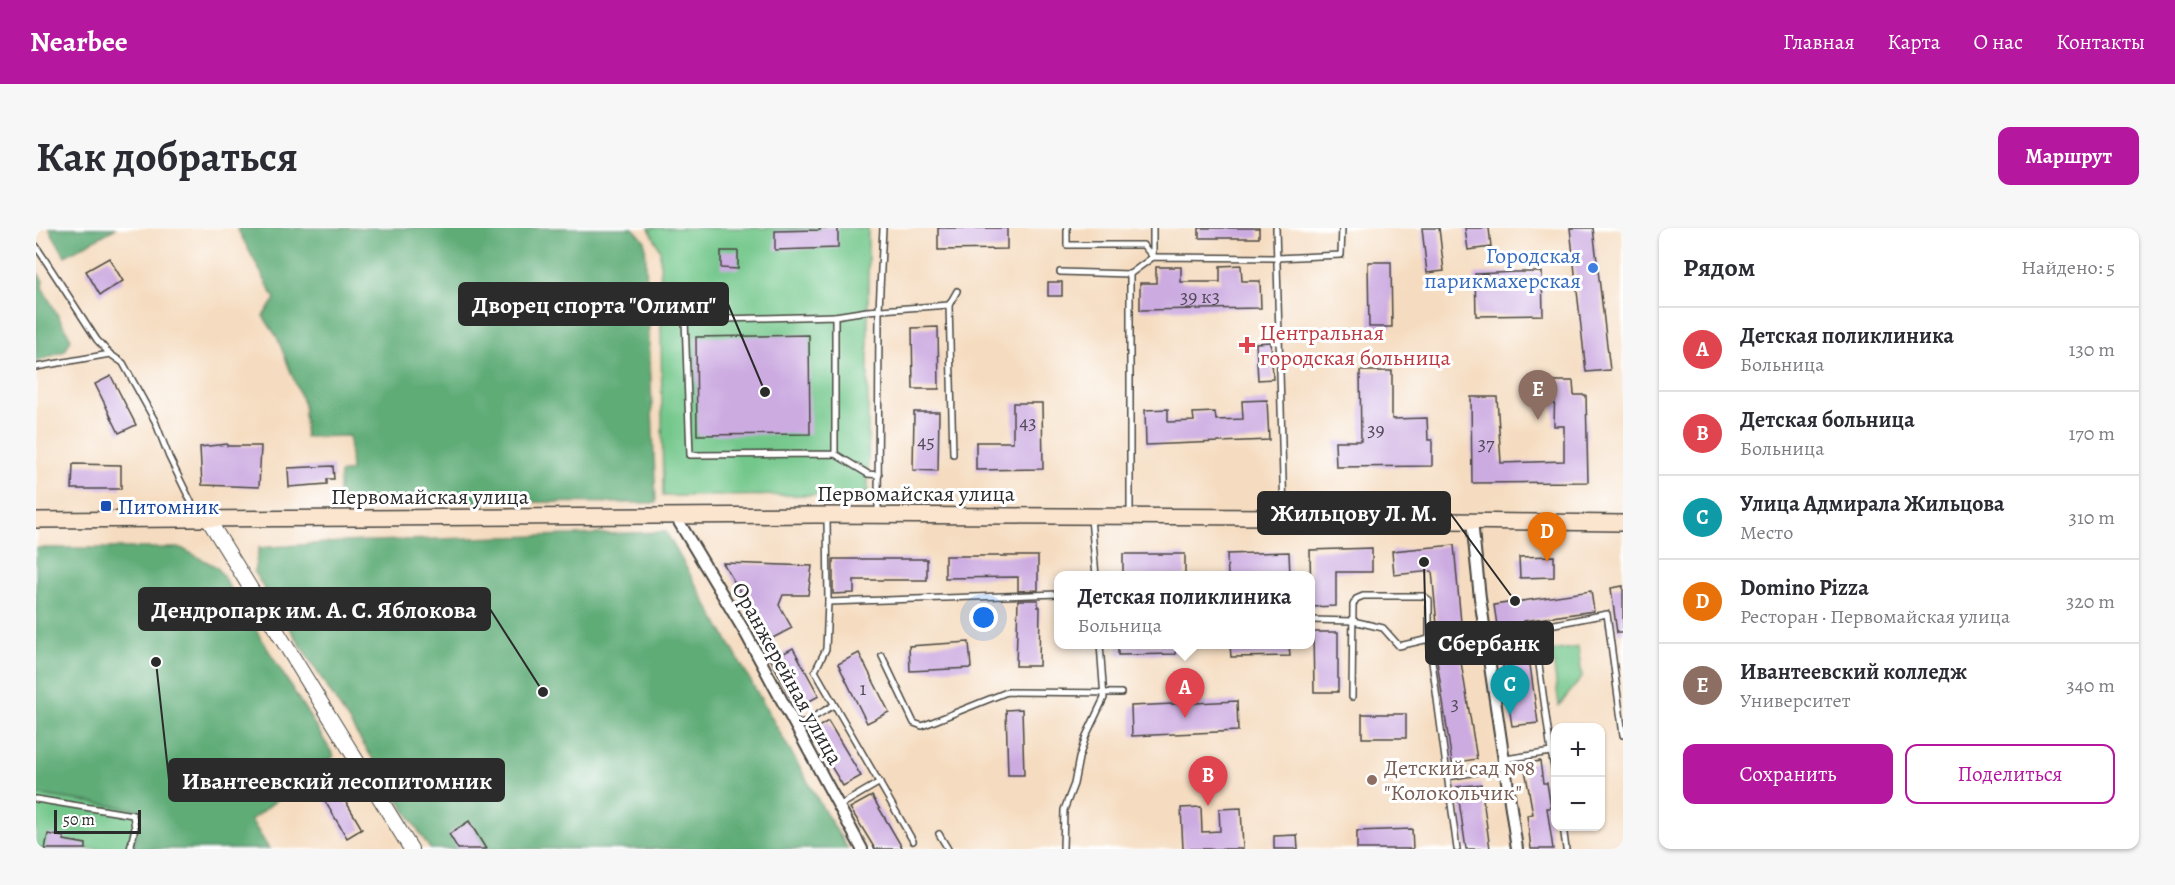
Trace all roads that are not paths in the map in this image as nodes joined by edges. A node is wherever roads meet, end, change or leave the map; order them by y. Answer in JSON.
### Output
{"nodes":[{"id":1,"x":883,"y":228,"type":"edge"},
{"id":2,"x":1067,"y":228,"type":"edge"},
{"id":3,"x":1153,"y":228,"type":"edge"},
{"id":4,"x":1276,"y":228,"type":"edge"},
{"id":5,"x":1342,"y":228,"type":"edge"},
{"id":6,"x":36,"y":246,"type":"edge"},
{"id":7,"x":1153,"y":257,"type":"junction"},
{"id":8,"x":1276,"y":258,"type":"junction"},
{"id":9,"x":1060,"y":272,"type":"dead end"},
{"id":10,"x":1130,"y":274,"type":"junction"},
{"id":11,"x":957,"y":291,"type":"dead end"},
{"id":12,"x":949,"y":305,"type":"junction"},
{"id":13,"x":879,"y":310,"type":"junction"},
{"id":14,"x":835,"y":316,"type":"junction"},
{"id":15,"x":110,"y":354,"type":"junction"},
{"id":16,"x":36,"y":367,"type":"edge"},
{"id":17,"x":835,"y":454,"type":"junction"},
{"id":18,"x":953,"y":454,"type":"dead end"},
{"id":19,"x":879,"y":475,"type":"junction"},
{"id":20,"x":827,"y":515,"type":"junction"},
{"id":21,"x":878,"y":515,"type":"junction"},
{"id":22,"x":1091,"y":516,"type":"junction"},
{"id":23,"x":1130,"y":516,"type":"junction"},
{"id":24,"x":676,"y":517,"type":"junction"},
{"id":25,"x":1284,"y":517,"type":"junction"},
{"id":26,"x":204,"y":519,"type":"junction"},
{"id":27,"x":36,"y":520,"type":"edge"},
{"id":28,"x":1472,"y":521,"type":"junction"},
{"id":29,"x":1623,"y":522,"type":"edge"},
{"id":30,"x":1096,"y":571,"type":"edge"},
{"id":31,"x":1054,"y":594,"type":"edge"},
{"id":32,"x":828,"y":602,"type":"junction"},
{"id":33,"x":1315,"y":620,"type":"edge"},
{"id":34,"x":1353,"y":621,"type":"junction"},
{"id":35,"x":1485,"y":628,"type":"junction"},
{"id":36,"x":1429,"y":639,"type":"junction"},
{"id":37,"x":1100,"y":649,"type":"edge"},
{"id":38,"x":882,"y":656,"type":"dead end"},
{"id":39,"x":1105,"y":692,"type":"junction"},
{"id":40,"x":1121,"y":693,"type":"dead end"},
{"id":41,"x":1352,"y":697,"type":"dead end"},
{"id":42,"x":834,"y":705,"type":"junction"},
{"id":43,"x":797,"y":728,"type":"junction"},
{"id":44,"x":1623,"y":735,"type":"edge"},
{"id":45,"x":1551,"y":752,"type":"joint"},
{"id":46,"x":1505,"y":763,"type":"junction"},
{"id":47,"x":1448,"y":777,"type":"junction"},
{"id":48,"x":880,"y":782,"type":"junction"},
{"id":49,"x":36,"y":799,"type":"edge"},
{"id":50,"x":838,"y":806,"type":"junction"},
{"id":51,"x":1564,"y":831,"type":"edge"},
{"id":52,"x":939,"y":834,"type":"dead end"},
{"id":53,"x":913,"y":841,"type":"dead end"},
{"id":54,"x":130,"y":849,"type":"edge"},
{"id":55,"x":411,"y":849,"type":"edge"},
{"id":56,"x":862,"y":849,"type":"edge"},
{"id":57,"x":948,"y":849,"type":"edge"},
{"id":58,"x":1063,"y":849,"type":"edge"},
{"id":59,"x":1457,"y":849,"type":"edge"},
{"id":60,"x":1517,"y":849,"type":"edge"},
{"id":61,"x":1566,"y":849,"type":"edge"}],
"edges":[{"from":1,"to":13,"type":"lane"},
{"from":2,"to":7,"type":"lane"},
{"from":3,"to":7,"type":"lane"},
{"from":4,"to":8,"type":"lane"},
{"from":5,"to":8,"type":"lane"},
{"from":6,"to":15,"type":"lane"},
{"from":7,"to":8,"type":"lane"},
{"from":7,"to":10,"type":"lane"},
{"from":8,"to":25,"type":"lane"},
{"from":9,"to":10,"type":"lane"},
{"from":10,"to":23,"type":"lane"},
{"from":11,"to":12,"type":"lane"},
{"from":12,"to":13,"type":"lane"},
{"from":12,"to":18,"type":"lane"},
{"from":13,"to":14,"type":"lane"},
{"from":13,"to":19,"type":"lane"},
{"from":14,"to":17,"type":"lane"},
{"from":14,"to":17,"type":"lane"},
{"from":15,"to":16,"type":"lane"},
{"from":15,"to":26,"type":"lane"},
{"from":17,"to":19,"type":"lane"},
{"from":19,"to":21,"type":"lane"},
{"from":20,"to":21,"type":"main road","name":"Первомайская улица"},
{"from":20,"to":24,"type":"main road","name":"Первомайская улица"},
{"from":20,"to":32,"type":"lane"},
{"from":21,"to":22,"type":"main road","name":"Первомайская улица"},
{"from":22,"to":23,"type":"main road","name":"Первомайская улица"},
{"from":22,"to":30,"type":"lane"},
{"from":23,"to":25,"type":"main road","name":"Первомайская улица"},
{"from":24,"to":26,"type":"main road","name":"Первомайская улица"},
{"from":24,"to":43,"type":"street","name":"Оранжерейная улица"},
{"from":25,"to":28,"type":"main road","name":"Первомайская улица"},
{"from":26,"to":27,"type":"main road","name":"Первомайская улица"},
{"from":26,"to":55,"type":"street"},
{"from":28,"to":29,"type":"main road","name":"Первомайская улица"},
{"from":28,"to":35,"type":"street"},
{"from":31,"to":32,"type":"lane"},
{"from":32,"to":42,"type":"lane"},
{"from":33,"to":34,"type":"lane"},
{"from":34,"to":36,"type":"lane"},
{"from":34,"to":36,"type":"lane"},
{"from":34,"to":41,"type":"lane"},
{"from":35,"to":36,"type":"lane"},
{"from":35,"to":46,"type":"street"},
{"from":36,"to":47,"type":"lane"},
{"from":37,"to":39,"type":"lane"},
{"from":38,"to":39,"type":"lane"},
{"from":39,"to":40,"type":"lane"},
{"from":39,"to":58,"type":"lane"},
{"from":42,"to":43,"type":"lane"},
{"from":42,"to":48,"type":"lane"},
{"from":43,"to":50,"type":"street","name":"Оранжерейная улица"},
{"from":44,"to":45,"type":"lane"},
{"from":45,"to":46,"type":"lane"},
{"from":46,"to":47,"type":"lane"},
{"from":46,"to":60,"type":"street"},
{"from":47,"to":59,"type":"lane"},
{"from":48,"to":50,"type":"lane"},
{"from":48,"to":53,"type":"lane"},
{"from":49,"to":54,"type":"lane"},
{"from":50,"to":56,"type":"street","name":"Оранжерейная улица"},
{"from":51,"to":61,"type":"lane"},
{"from":52,"to":57,"type":"lane"}]}
